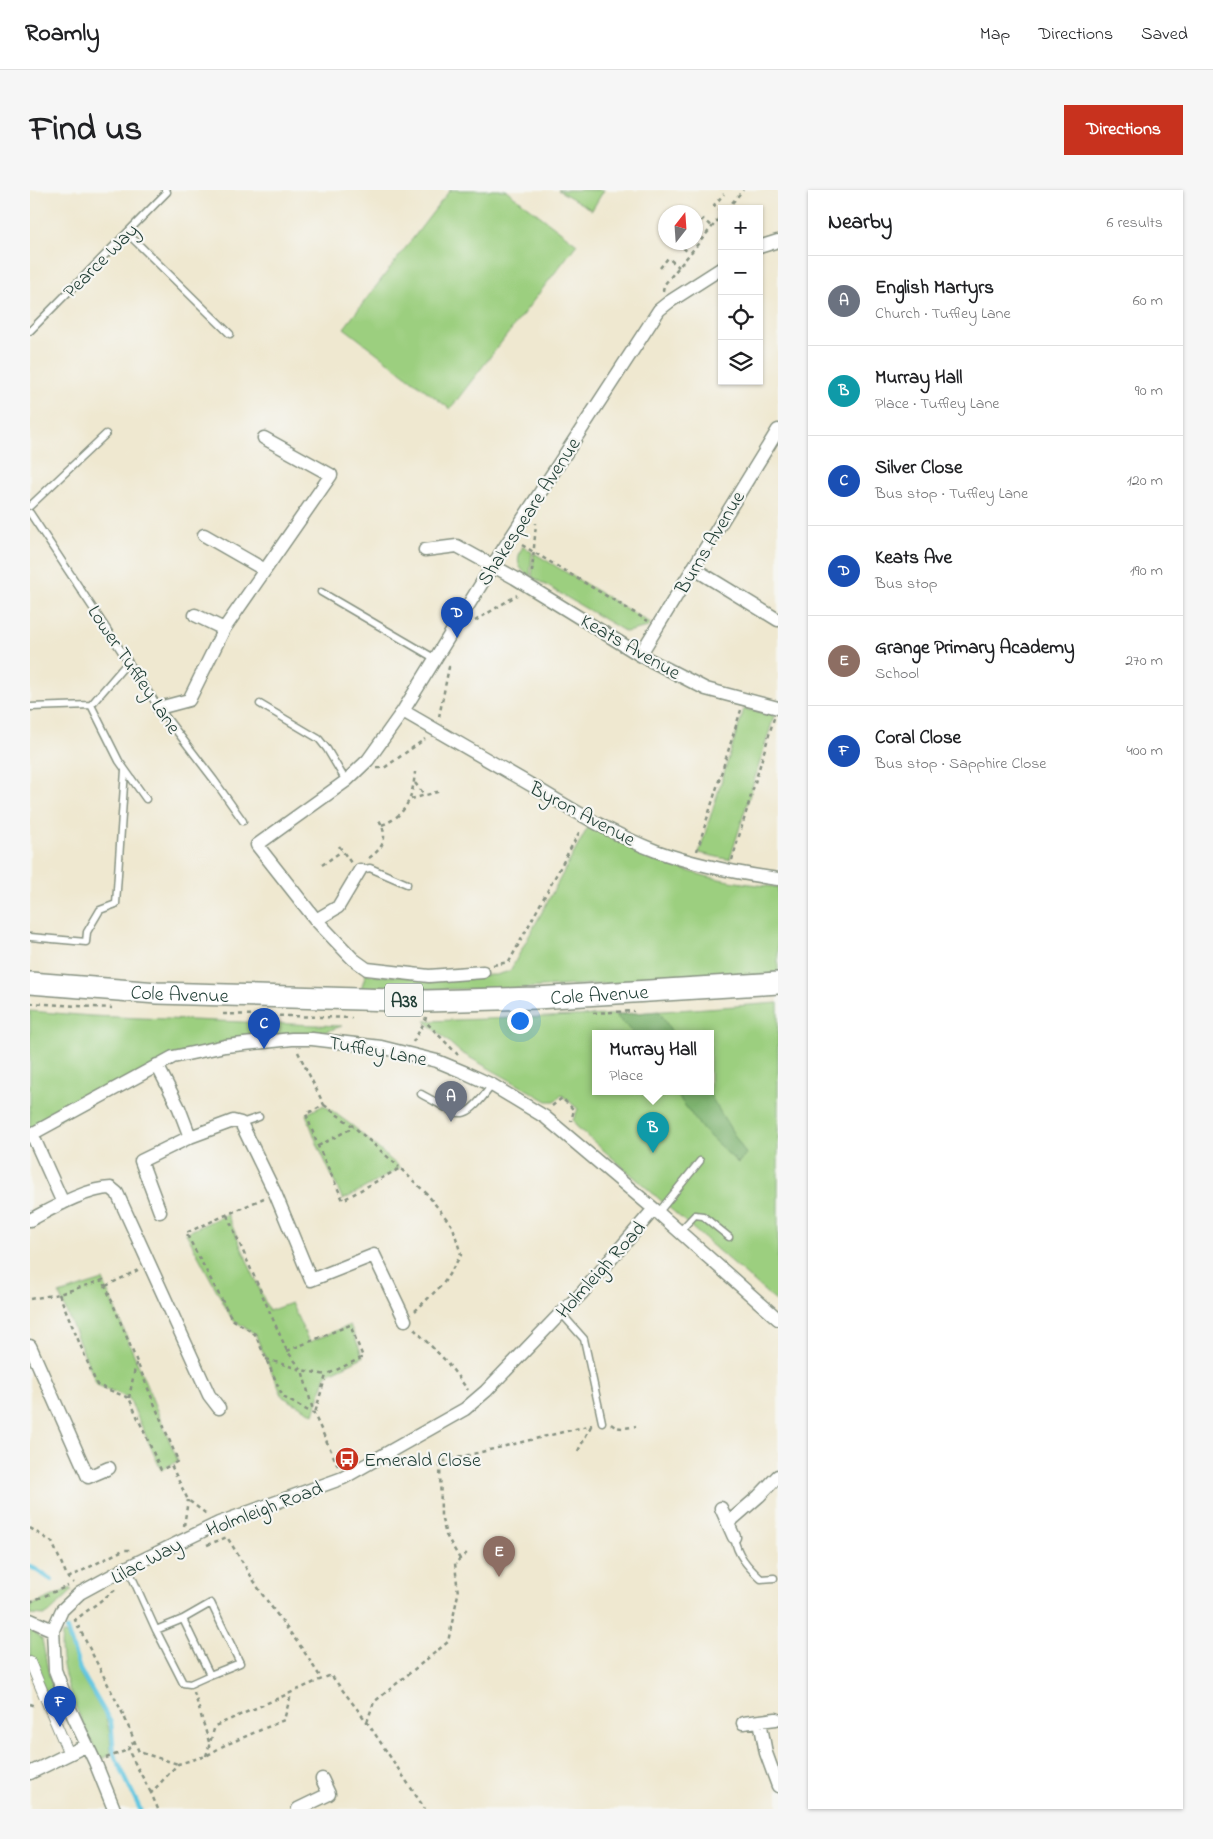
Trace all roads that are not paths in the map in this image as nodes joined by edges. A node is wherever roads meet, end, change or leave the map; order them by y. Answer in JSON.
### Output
{"nodes":[{"id":1,"x":165,"y":190,"type":"edge"},
{"id":2,"x":127,"y":233,"type":"junction"},
{"id":3,"x":778,"y":242,"type":"edge"},
{"id":4,"x":763,"y":246,"type":"edge"},
{"id":5,"x":718,"y":271,"type":"edge"},
{"id":6,"x":30,"y":331,"type":"edge"},
{"id":7,"x":230,"y":334,"type":"dead end"},
{"id":8,"x":778,"y":430,"type":"edge"},
{"id":9,"x":106,"y":434,"type":"dead end"},
{"id":10,"x":264,"y":438,"type":"dead end"},
{"id":11,"x":30,"y":506,"type":"edge"},
{"id":12,"x":30,"y":513,"type":"edge"},
{"id":13,"x":204,"y":535,"type":"dead end"},
{"id":14,"x":425,"y":550,"type":"dead end"},
{"id":15,"x":492,"y":564,"type":"junction"},
{"id":16,"x":693,"y":568,"type":"junction"},
{"id":17,"x":265,"y":570,"type":"junction"},
{"id":18,"x":321,"y":592,"type":"dead end"},
{"id":19,"x":195,"y":615,"type":"dead end"},
{"id":20,"x":778,"y":620,"type":"edge"},
{"id":21,"x":224,"y":629,"type":"junction"},
{"id":22,"x":640,"y":655,"type":"junction"},
{"id":23,"x":440,"y":661,"type":"junction"},
{"id":24,"x":128,"y":662,"type":"junction"},
{"id":25,"x":260,"y":704,"type":"dead end"},
{"id":26,"x":90,"y":705,"type":"junction"},
{"id":27,"x":30,"y":706,"type":"edge"},
{"id":28,"x":159,"y":708,"type":"junction"},
{"id":29,"x":778,"y":708,"type":"edge"},
{"id":30,"x":403,"y":711,"type":"junction"},
{"id":31,"x":125,"y":770,"type":"junction"},
{"id":32,"x":346,"y":781,"type":"junction"},
{"id":33,"x":146,"y":799,"type":"dead end"},
{"id":34,"x":243,"y":821,"type":"dead end"},
{"id":35,"x":360,"y":865,"type":"joint"},
{"id":36,"x":778,"y":879,"type":"edge"},
{"id":37,"x":407,"y":884,"type":"dead end"},
{"id":38,"x":316,"y":920,"type":"junction"},
{"id":39,"x":30,"y":937,"type":"edge"},
{"id":40,"x":483,"y":972,"type":"road end"},
{"id":41,"x":30,"y":983,"type":"edge"},
{"id":42,"x":778,"y":983,"type":"edge"},
{"id":43,"x":157,"y":1065,"type":"junction"},
{"id":44,"x":492,"y":1085,"type":"junction"},
{"id":45,"x":421,"y":1094,"type":"dead end"},
{"id":46,"x":259,"y":1117,"type":"dead end"},
{"id":47,"x":240,"y":1123,"type":"junction"},
{"id":48,"x":31,"y":1135,"type":"edge"},
{"id":49,"x":190,"y":1137,"type":"junction"},
{"id":50,"x":700,"y":1161,"type":"dead end"},
{"id":51,"x":63,"y":1203,"type":"junction"},
{"id":52,"x":656,"y":1211,"type":"junction"},
{"id":53,"x":160,"y":1212,"type":"dead end"},
{"id":54,"x":30,"y":1220,"type":"edge"},
{"id":55,"x":679,"y":1232,"type":"junction"},
{"id":56,"x":729,"y":1237,"type":"dead end"},
{"id":57,"x":561,"y":1312,"type":"junction"},
{"id":58,"x":778,"y":1319,"type":"edge"},
{"id":59,"x":405,"y":1320,"type":"road end"},
{"id":60,"x":30,"y":1346,"type":"edge"},
{"id":61,"x":219,"y":1408,"type":"dead end"},
{"id":62,"x":602,"y":1422,"type":"road end"},
{"id":63,"x":110,"y":1468,"type":"dead end"},
{"id":64,"x":778,"y":1476,"type":"edge"},
{"id":65,"x":721,"y":1508,"type":"dead end"},
{"id":66,"x":728,"y":1523,"type":"junction"},
{"id":67,"x":734,"y":1537,"type":"joint"},
{"id":68,"x":128,"y":1573,"type":"junction"},
{"id":69,"x":774,"y":1578,"type":"dead end"},
{"id":70,"x":30,"y":1620,"type":"edge"},
{"id":71,"x":183,"y":1620,"type":"junction"},
{"id":72,"x":53,"y":1630,"type":"junction"},
{"id":73,"x":156,"y":1630,"type":"junction"},
{"id":74,"x":30,"y":1662,"type":"edge"},
{"id":75,"x":210,"y":1675,"type":"junction"},
{"id":76,"x":776,"y":1720,"type":"dead end"},
{"id":77,"x":760,"y":1721,"type":"junction"},
{"id":78,"x":744,"y":1723,"type":"dead end"},
{"id":79,"x":88,"y":1745,"type":"junction"},
{"id":80,"x":69,"y":1754,"type":"junction"},
{"id":81,"x":30,"y":1773,"type":"edge"},
{"id":82,"x":322,"y":1779,"type":"dead end"},
{"id":83,"x":778,"y":1786,"type":"edge"},
{"id":84,"x":114,"y":1809,"type":"edge"},
{"id":85,"x":298,"y":1809,"type":"edge"}],
"edges":[{"from":1,"to":2,"type":"lane","name":"Pearce Way"},
{"from":2,"to":6,"type":"lane","name":"Pearce Way"},
{"from":2,"to":7,"type":"lane"},
{"from":3,"to":4,"type":"street"},
{"from":5,"to":15,"type":"street","name":"Shakespeare Avenue"},
{"from":8,"to":16,"type":"street","name":"Burns Avenue"},
{"from":9,"to":11,"type":"lane"},
{"from":10,"to":17,"type":"street"},
{"from":12,"to":24,"type":"lane","name":"Lower Tuffley Lane"},
{"from":13,"to":17,"type":"street"},
{"from":14,"to":15,"type":"street","name":"Keats Avenue"},
{"from":15,"to":22,"type":"street","name":"Keats Avenue"},
{"from":15,"to":23,"type":"street","name":"Shakespeare Avenue"},
{"from":16,"to":20,"type":"street"},
{"from":16,"to":22,"type":"street","name":"Burns Avenue"},
{"from":17,"to":21,"type":"street"},
{"from":18,"to":23,"type":"lane"},
{"from":19,"to":21,"type":"street"},
{"from":21,"to":28,"type":"street"},
{"from":22,"to":29,"type":"street","name":"Keats Avenue"},
{"from":23,"to":30,"type":"street","name":"Shakespeare Avenue"},
{"from":24,"to":26,"type":"lane"},
{"from":24,"to":28,"type":"lane","name":"Lower Tuffley Lane"},
{"from":25,"to":32,"type":"lane"},
{"from":26,"to":27,"type":"lane"},
{"from":26,"to":31,"type":"lane"},
{"from":28,"to":34,"type":"lane","name":"Lower Tuffley Lane"},
{"from":30,"to":32,"type":"street","name":"Shakespeare Avenue"},
{"from":30,"to":36,"type":"street","name":"Byron Avenue"},
{"from":31,"to":33,"type":"lane"},
{"from":31,"to":39,"type":"lane"},
{"from":32,"to":38,"type":"street","name":"Shakespeare Avenue"},
{"from":35,"to":37,"type":"lane"},
{"from":35,"to":38,"type":"street"},
{"from":38,"to":40,"type":"street"},
{"from":41,"to":42,"type":"highway","name":"Cole Avenue","number":"A38"},
{"from":43,"to":44,"type":"street","name":"Tuffley Lane"},
{"from":43,"to":48,"type":"street","name":"Tuffley Lane"},
{"from":43,"to":49,"type":"street"},
{"from":44,"to":45,"type":"lane"},
{"from":44,"to":52,"type":"street","name":"Tuffley Lane"},
{"from":46,"to":47,"type":"lane"},
{"from":47,"to":49,"type":"street"},
{"from":47,"to":59,"type":"street"},
{"from":48,"to":51,"type":"street"},
{"from":49,"to":53,"type":"street"},
{"from":50,"to":52,"type":"lane"},
{"from":51,"to":54,"type":"street"},
{"from":51,"to":61,"type":"street"},
{"from":52,"to":55,"type":"street","name":"Tuffley Lane"},
{"from":52,"to":57,"type":"street","name":"Holmleigh Road"},
{"from":55,"to":56,"type":"lane"},
{"from":55,"to":58,"type":"street","name":"Tuffley Lane"},
{"from":57,"to":62,"type":"lane"},
{"from":57,"to":68,"type":"street","name":"Holmleigh Road"},
{"from":60,"to":63,"type":"street"},
{"from":64,"to":66,"type":"street"},
{"from":65,"to":66,"type":"street"},
{"from":66,"to":67,"type":"street"},
{"from":67,"to":69,"type":"lane"},
{"from":68,"to":72,"type":"street","name":"Holmleigh Road"},
{"from":68,"to":73,"type":"lane"},
{"from":70,"to":72,"type":"street"},
{"from":71,"to":73,"type":"lane"},
{"from":71,"to":75,"type":"lane"},
{"from":71,"to":75,"type":"lane"},
{"from":72,"to":79,"type":"street","name":"Holmleigh Road"},
{"from":73,"to":75,"type":"lane"},
{"from":74,"to":80,"type":"street"},
{"from":76,"to":77,"type":"street"},
{"from":77,"to":78,"type":"street"},
{"from":77,"to":83,"type":"street"},
{"from":79,"to":80,"type":"street"},
{"from":79,"to":84,"type":"street","name":"Holmleigh Road"},
{"from":80,"to":81,"type":"street"},
{"from":82,"to":85,"type":"street"}]}
